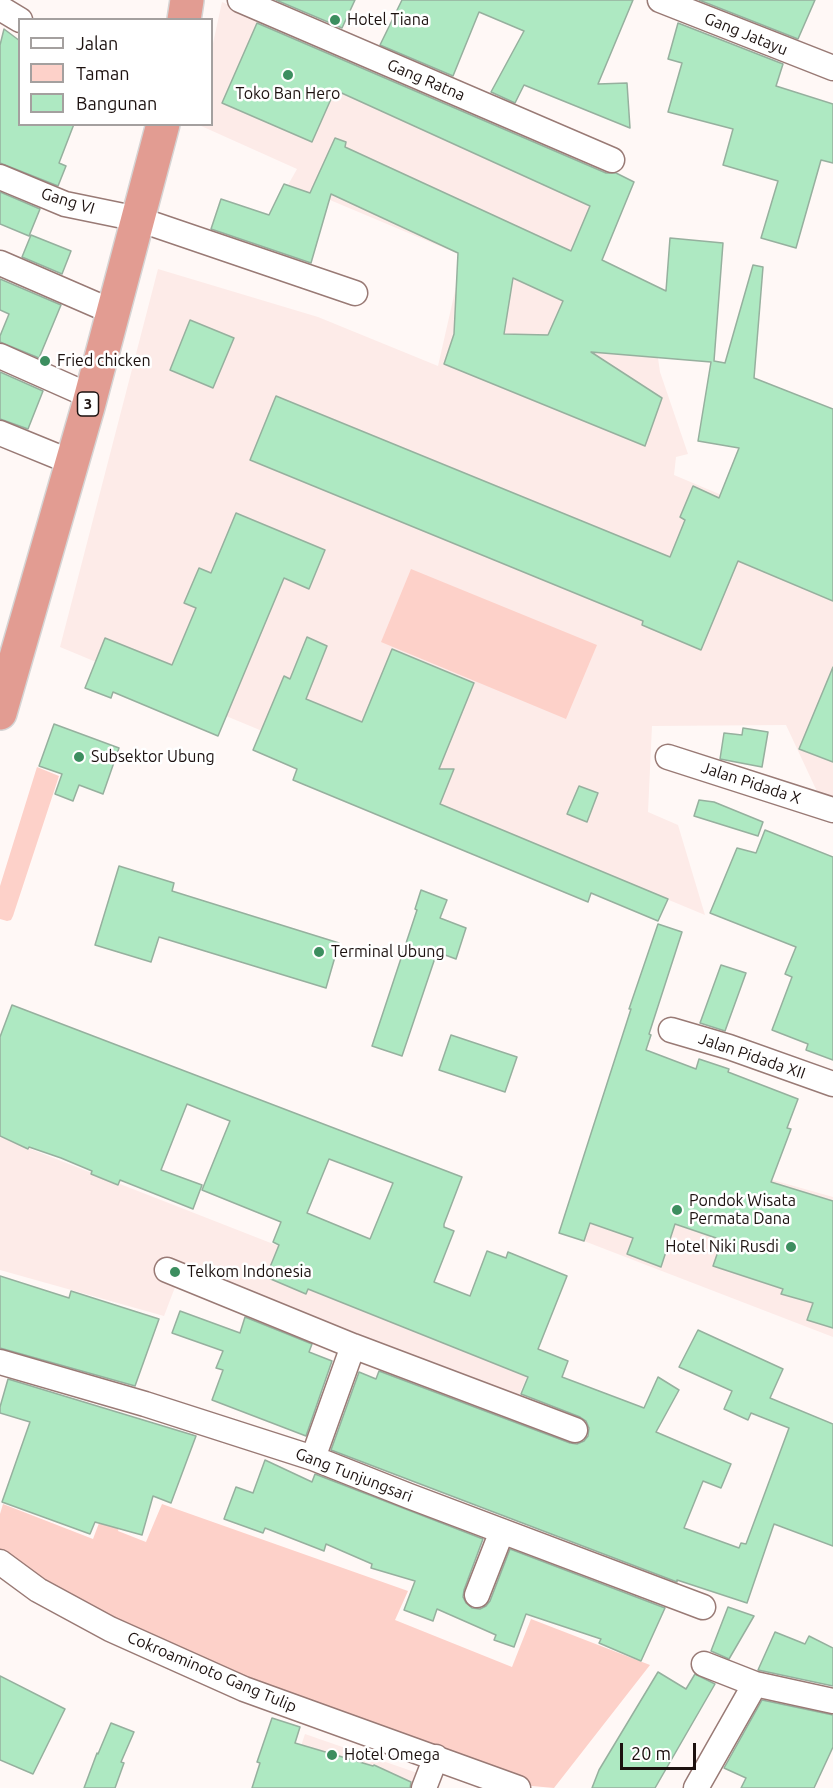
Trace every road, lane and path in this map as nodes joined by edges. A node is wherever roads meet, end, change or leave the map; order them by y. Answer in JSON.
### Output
{"nodes":[{"id":1,"x":188,"y":0,"type":"edge"},
{"id":2,"x":240,"y":0,"type":"edge"},
{"id":3,"x":660,"y":0,"type":"edge"},
{"id":4,"x":0,"y":8,"type":"edge"},
{"id":5,"x":184,"y":18,"type":"edge"},
{"id":6,"x":18,"y":19,"type":"edge"},
{"id":7,"x":833,"y":69,"type":"edge"},
{"id":8,"x":162,"y":126,"type":"edge"},
{"id":9,"x":612,"y":160,"type":"dead end"},
{"id":10,"x":0,"y":177,"type":"edge"},
{"id":11,"x":138,"y":219,"type":"junction"},
{"id":12,"x":0,"y":263,"type":"edge"},
{"id":13,"x":355,"y":293,"type":"dead end"},
{"id":14,"x":113,"y":312,"type":"junction"},
{"id":15,"x":0,"y":356,"type":"edge"},
{"id":16,"x":90,"y":396,"type":"junction"},
{"id":17,"x":0,"y":433,"type":"edge"},
{"id":18,"x":71,"y":462,"type":"junction"},
{"id":19,"x":0,"y":713,"type":"edge"},
{"id":20,"x":668,"y":757,"type":"dead end"},
{"id":21,"x":833,"y":810,"type":"edge"},
{"id":22,"x":671,"y":1030,"type":"dead end"},
{"id":23,"x":833,"y":1084,"type":"edge"},
{"id":24,"x":166,"y":1270,"type":"dead end"},
{"id":25,"x":353,"y":1346,"type":"junction"},
{"id":26,"x":0,"y":1362,"type":"edge"},
{"id":27,"x":575,"y":1430,"type":"dead end"},
{"id":28,"x":313,"y":1458,"type":"junction"},
{"id":29,"x":502,"y":1531,"type":"junction"},
{"id":30,"x":0,"y":1562,"type":"edge"},
{"id":31,"x":477,"y":1595,"type":"dead end"},
{"id":32,"x":703,"y":1607,"type":"dead end"},
{"id":33,"x":704,"y":1664,"type":"dead end"},
{"id":34,"x":755,"y":1684,"type":"junction"},
{"id":35,"x":833,"y":1701,"type":"edge"},
{"id":36,"x":436,"y":1757,"type":"junction"},
{"id":37,"x":424,"y":1788,"type":"edge"},
{"id":38,"x":519,"y":1788,"type":"edge"},
{"id":39,"x":696,"y":1788,"type":"edge"}],
"edges":[{"from":1,"to":5,"type":"highway"},
{"from":2,"to":9,"type":"street","name":"Gang Ratna"},
{"from":3,"to":7,"type":"street","name":"Gang Jatayu"},
{"from":4,"to":6,"type":"street"},
{"from":8,"to":11,"type":"highway","number":"3"},
{"from":10,"to":11,"type":"street","name":"Gang VI"},
{"from":11,"to":13,"type":"street","name":"Gang VI"},
{"from":11,"to":14,"type":"highway","number":"3"},
{"from":12,"to":14,"type":"street"},
{"from":14,"to":16,"type":"highway","number":"3"},
{"from":15,"to":16,"type":"street"},
{"from":16,"to":18,"type":"highway","number":"3"},
{"from":17,"to":18,"type":"street"},
{"from":18,"to":19,"type":"highway","number":"3"},
{"from":20,"to":21,"type":"street","name":"Jalan Pidada X"},
{"from":22,"to":23,"type":"street","name":"Jalan Pidada XII"},
{"from":24,"to":25,"type":"street"},
{"from":25,"to":27,"type":"street"},
{"from":25,"to":28,"type":"street"},
{"from":26,"to":28,"type":"street","name":"Gang Tunjungsari"},
{"from":28,"to":29,"type":"street","name":"Gang Tunjungsari"},
{"from":29,"to":31,"type":"street"},
{"from":29,"to":32,"type":"street","name":"Gang Tunjungsari"},
{"from":30,"to":36,"type":"street","name":"Cokroaminoto Gang Tulip"},
{"from":33,"to":34,"type":"street"},
{"from":34,"to":35,"type":"street"},
{"from":34,"to":39,"type":"street"},
{"from":36,"to":37,"type":"street"},
{"from":36,"to":38,"type":"street","name":"Cokroaminoto Gang Tulip"}]}
